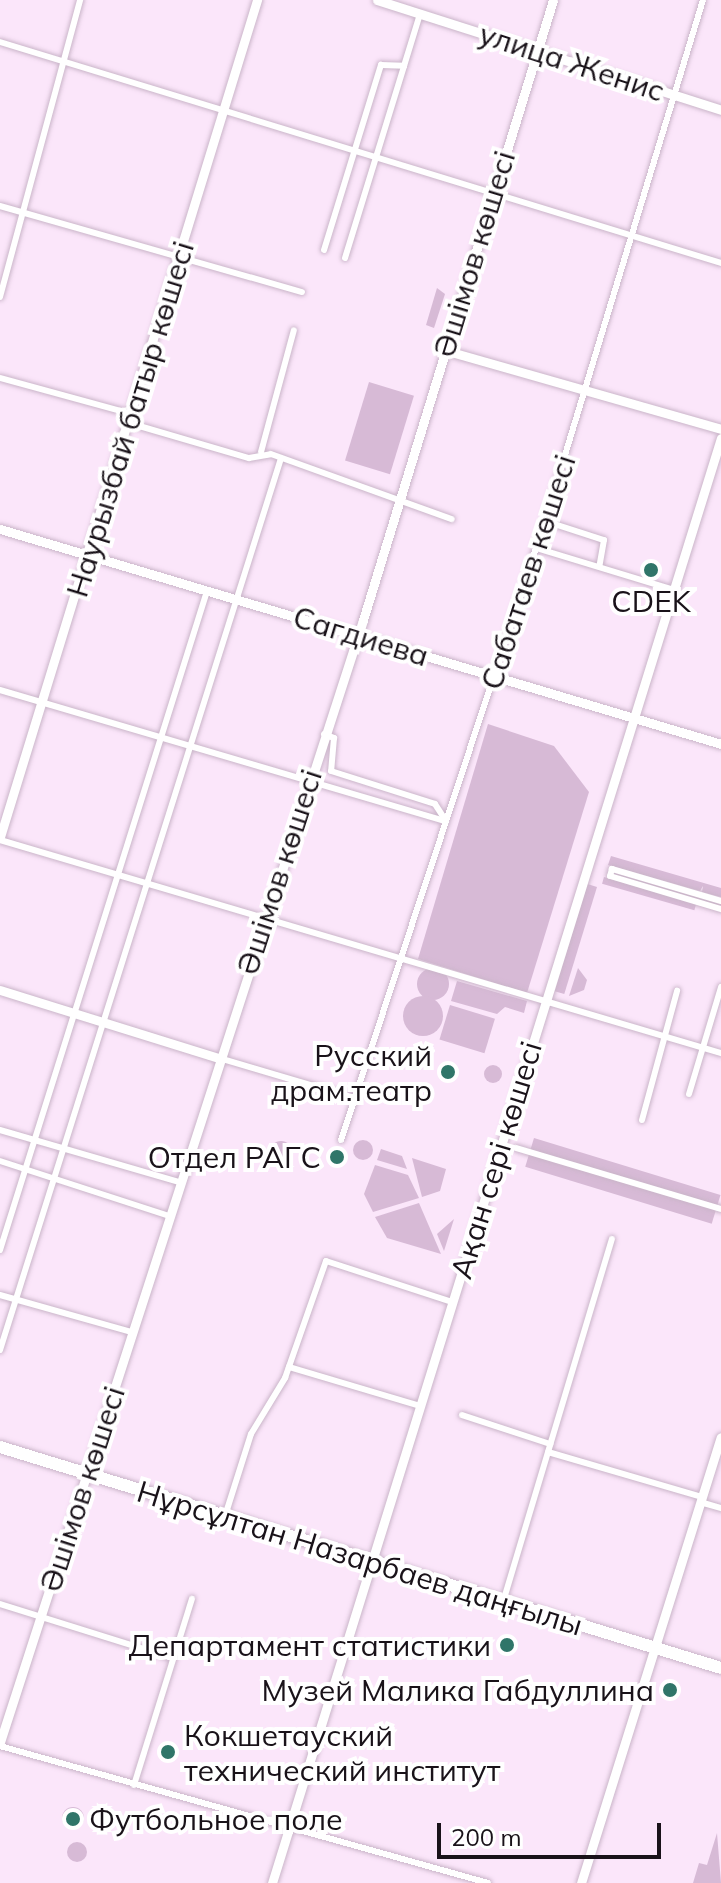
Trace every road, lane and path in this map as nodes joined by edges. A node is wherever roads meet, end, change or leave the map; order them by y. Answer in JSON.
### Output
{"nodes":[{"id":1,"x":80,"y":0,"type":"edge"},
{"id":2,"x":257,"y":0,"type":"edge"},
{"id":3,"x":377,"y":0,"type":"edge"},
{"id":4,"x":553,"y":0,"type":"edge"},
{"id":5,"x":703,"y":0,"type":"edge"},
{"id":6,"x":420,"y":14,"type":"junction"},
{"id":7,"x":0,"y":42,"type":"edge"},
{"id":8,"x":538,"y":52,"type":"junction"},
{"id":9,"x":64,"y":64,"type":"junction"},
{"id":10,"x":404,"y":66,"type":"junction"},
{"id":11,"x":674,"y":95,"type":"junction"},
{"id":12,"x":721,"y":110,"type":"edge"},
{"id":13,"x":224,"y":112,"type":"junction"},
{"id":14,"x":352,"y":152,"type":"junction"},
{"id":15,"x":375,"y":159,"type":"junction"},
{"id":16,"x":493,"y":195,"type":"junction"},
{"id":17,"x":0,"y":206,"type":"edge"},
{"id":18,"x":24,"y":213,"type":"junction"},
{"id":19,"x":632,"y":236,"type":"junction"},
{"id":20,"x":324,"y":250,"type":"dead end"},
{"id":21,"x":180,"y":258,"type":"junction"},
{"id":22,"x":345,"y":258,"type":"dead end"},
{"id":23,"x":721,"y":263,"type":"edge"},
{"id":24,"x":302,"y":292,"type":"dead end"},
{"id":25,"x":0,"y":297,"type":"edge"},
{"id":26,"x":294,"y":330,"type":"dead end"},
{"id":27,"x":444,"y":350,"type":"junction"},
{"id":28,"x":0,"y":378,"type":"edge"},
{"id":29,"x":585,"y":390,"type":"junction"},
{"id":30,"x":131,"y":418,"type":"junction"},
{"id":31,"x":721,"y":429,"type":"edge"},
{"id":32,"x":721,"y":438,"type":"edge"},
{"id":33,"x":261,"y":452,"type":"junction"},
{"id":34,"x":281,"y":458,"type":"junction"},
{"id":35,"x":397,"y":494,"type":"junction"},
{"id":36,"x":452,"y":519,"type":"dead end"},
{"id":37,"x":545,"y":521,"type":"junction"},
{"id":38,"x":0,"y":529,"type":"edge"},
{"id":39,"x":536,"y":548,"type":"junction"},
{"id":40,"x":89,"y":555,"type":"junction"},
{"id":41,"x":599,"y":567,"type":"junction"},
{"id":42,"x":674,"y":590,"type":"junction"},
{"id":43,"x":207,"y":591,"type":"junction"},
{"id":44,"x":238,"y":600,"type":"junction"},
{"id":45,"x":357,"y":636,"type":"junction"},
{"id":46,"x":494,"y":676,"type":"junction"},
{"id":47,"x":0,"y":690,"type":"edge"},
{"id":48,"x":43,"y":704,"type":"junction"},
{"id":49,"x":632,"y":717,"type":"junction"},
{"id":50,"x":324,"y":734,"type":"junction"},
{"id":51,"x":161,"y":737,"type":"junction"},
{"id":52,"x":721,"y":744,"type":"edge"},
{"id":53,"x":191,"y":746,"type":"junction"},
{"id":54,"x":308,"y":780,"type":"junction"},
{"id":55,"x":446,"y":821,"type":"junction"},
{"id":56,"x":0,"y":838,"type":"edge"},
{"id":57,"x":608,"y":872,"type":"dead end"},
{"id":58,"x":115,"y":874,"type":"junction"},
{"id":59,"x":147,"y":883,"type":"junction"},
{"id":60,"x":718,"y":904,"type":"edge"},
{"id":61,"x":265,"y":918,"type":"junction"},
{"id":62,"x":402,"y":959,"type":"junction"},
{"id":63,"x":721,"y":987,"type":"edge"},
{"id":64,"x":0,"y":990,"type":"edge"},
{"id":65,"x":677,"y":991,"type":"dead end"},
{"id":66,"x":545,"y":1003,"type":"junction"},
{"id":67,"x":72,"y":1012,"type":"junction"},
{"id":68,"x":104,"y":1022,"type":"junction"},
{"id":69,"x":667,"y":1038,"type":"junction"},
{"id":70,"x":702,"y":1048,"type":"junction"},
{"id":71,"x":721,"y":1053,"type":"edge"},
{"id":72,"x":218,"y":1058,"type":"junction"},
{"id":73,"x":689,"y":1094,"type":"dead end"},
{"id":74,"x":357,"y":1099,"type":"junction"},
{"id":75,"x":642,"y":1120,"type":"dead end"},
{"id":76,"x":0,"y":1130,"type":"edge"},
{"id":77,"x":33,"y":1140,"type":"junction"},
{"id":78,"x":341,"y":1140,"type":"dead end"},
{"id":79,"x":516,"y":1148,"type":"dead end"},
{"id":80,"x":62,"y":1150,"type":"junction"},
{"id":81,"x":0,"y":1161,"type":"edge"},
{"id":82,"x":25,"y":1169,"type":"junction"},
{"id":83,"x":53,"y":1177,"type":"junction"},
{"id":84,"x":179,"y":1182,"type":"junction"},
{"id":85,"x":721,"y":1209,"type":"edge"},
{"id":86,"x":169,"y":1216,"type":"junction"},
{"id":87,"x":612,"y":1239,"type":"dead end"},
{"id":88,"x":0,"y":1250,"type":"edge"},
{"id":89,"x":0,"y":1295,"type":"edge"},
{"id":90,"x":15,"y":1299,"type":"junction"},
{"id":91,"x":452,"y":1302,"type":"junction"},
{"id":92,"x":132,"y":1332,"type":"junction"},
{"id":93,"x":0,"y":1350,"type":"edge"},
{"id":94,"x":289,"y":1367,"type":"junction"},
{"id":95,"x":420,"y":1406,"type":"junction"},
{"id":96,"x":462,"y":1415,"type":"dead end"},
{"id":97,"x":721,"y":1437,"type":"edge"},
{"id":98,"x":0,"y":1447,"type":"edge"},
{"id":99,"x":549,"y":1448,"type":"junction"},
{"id":100,"x":88,"y":1473,"type":"junction"},
{"id":101,"x":701,"y":1500,"type":"junction"},
{"id":102,"x":721,"y":1508,"type":"edge"},
{"id":103,"x":225,"y":1516,"type":"junction"},
{"id":104,"x":374,"y":1562,"type":"junction"},
{"id":105,"x":192,"y":1599,"type":"dead end"},
{"id":106,"x":503,"y":1602,"type":"junction"},
{"id":107,"x":0,"y":1604,"type":"edge"},
{"id":108,"x":40,"y":1616,"type":"junction"},
{"id":109,"x":654,"y":1649,"type":"junction"},
{"id":110,"x":172,"y":1658,"type":"junction"},
{"id":111,"x":721,"y":1668,"type":"edge"},
{"id":112,"x":0,"y":1744,"type":"edge"},
{"id":113,"x":134,"y":1785,"type":"junction"},
{"id":114,"x":289,"y":1827,"type":"junction"},
{"id":115,"x":272,"y":1883,"type":"edge"},
{"id":116,"x":488,"y":1883,"type":"edge"},
{"id":117,"x":581,"y":1883,"type":"edge"}],
"edges":[{"from":1,"to":9,"type":"street"},
{"from":2,"to":13,"type":"street","name":"Наурызбай батыр көшесі"},
{"from":3,"to":6,"type":"street","name":"улица Женис"},
{"from":4,"to":8,"type":"street","name":"Әшімов көшесі"},
{"from":5,"to":11,"type":"street","name":"Сабатаев көшесі"},
{"from":6,"to":8,"type":"street","name":"улица Женис"},
{"from":6,"to":10,"type":"street"},
{"from":7,"to":9,"type":"street"},
{"from":8,"to":11,"type":"street","name":"улица Женис"},
{"from":8,"to":16,"type":"street","name":"Әшімов көшесі"},
{"from":9,"to":13,"type":"street"},
{"from":9,"to":18,"type":"street"},
{"from":10,"to":14,"type":"street"},
{"from":10,"to":15,"type":"street"},
{"from":11,"to":12,"type":"street","name":"улица Женис"},
{"from":11,"to":19,"type":"street","name":"Сабатаев көшесі"},
{"from":13,"to":14,"type":"street"},
{"from":13,"to":21,"type":"street","name":"Наурызбай батыр көшесі"},
{"from":14,"to":15,"type":"street"},
{"from":14,"to":20,"type":"street"},
{"from":15,"to":16,"type":"street"},
{"from":15,"to":22,"type":"street"},
{"from":16,"to":19,"type":"street"},
{"from":16,"to":27,"type":"street","name":"Әшімов көшесі"},
{"from":17,"to":18,"type":"street"},
{"from":18,"to":21,"type":"street"},
{"from":18,"to":25,"type":"street"},
{"from":19,"to":23,"type":"street"},
{"from":19,"to":29,"type":"street","name":"Сабатаев көшесі"},
{"from":21,"to":24,"type":"street"},
{"from":21,"to":30,"type":"street","name":"Наурызбай батыр көшесі"},
{"from":26,"to":33,"type":"street"},
{"from":27,"to":29,"type":"street"},
{"from":27,"to":35,"type":"street","name":"Әшімов көшесі"},
{"from":28,"to":30,"type":"street"},
{"from":29,"to":31,"type":"street"},
{"from":29,"to":37,"type":"street","name":"Сабатаев көшесі"},
{"from":30,"to":33,"type":"street"},
{"from":30,"to":40,"type":"street","name":"Наурызбай батыр көшесі"},
{"from":32,"to":42,"type":"street","name":"Ақан сері көшесі"},
{"from":33,"to":34,"type":"street"},
{"from":34,"to":35,"type":"street"},
{"from":34,"to":44,"type":"street"},
{"from":35,"to":36,"type":"street"},
{"from":35,"to":45,"type":"street","name":"Әшімов көшесі"},
{"from":37,"to":39,"type":"street","name":"Сабатаев көшесі"},
{"from":37,"to":41,"type":"street"},
{"from":38,"to":40,"type":"street","name":"Сагдиева"},
{"from":39,"to":41,"type":"street"},
{"from":39,"to":46,"type":"street","name":"Сабатаев көшесі"},
{"from":40,"to":43,"type":"street","name":"Сагдиева"},
{"from":40,"to":48,"type":"street","name":"Наурызбай батыр көшесі"},
{"from":41,"to":42,"type":"street"},
{"from":42,"to":49,"type":"street","name":"Ақан сері көшесі"},
{"from":43,"to":44,"type":"street","name":"Сагдиева"},
{"from":43,"to":51,"type":"street"},
{"from":44,"to":45,"type":"street","name":"Сагдиева"},
{"from":44,"to":53,"type":"street"},
{"from":45,"to":46,"type":"street","name":"Сагдиева"},
{"from":45,"to":50,"type":"street","name":"Әшімов көшесі"},
{"from":46,"to":49,"type":"street","name":"Сагдиева"},
{"from":46,"to":55,"type":"street","name":"Сабатаев көшесі"},
{"from":47,"to":48,"type":"street"},
{"from":48,"to":51,"type":"street"},
{"from":48,"to":56,"type":"street","name":"Наурызбай батыр көшесі"},
{"from":49,"to":52,"type":"street","name":"Сагдиева"},
{"from":49,"to":66,"type":"street","name":"Ақан сері көшесі"},
{"from":50,"to":54,"type":"street","name":"Әшімов көшесі"},
{"from":50,"to":55,"type":"street"},
{"from":51,"to":53,"type":"street"},
{"from":51,"to":58,"type":"street"},
{"from":53,"to":54,"type":"street"},
{"from":53,"to":59,"type":"street"},
{"from":54,"to":55,"type":"street"},
{"from":54,"to":61,"type":"street","name":"Әшімов көшесі"},
{"from":55,"to":62,"type":"street","name":"Сабатаев көшесі"},
{"from":56,"to":58,"type":"street"},
{"from":57,"to":60,"type":"street"},
{"from":58,"to":59,"type":"street"},
{"from":58,"to":67,"type":"street"},
{"from":59,"to":61,"type":"street"},
{"from":59,"to":68,"type":"street"},
{"from":61,"to":62,"type":"street"},
{"from":61,"to":72,"type":"street","name":"Әшімов көшесі"},
{"from":62,"to":66,"type":"street"},
{"from":62,"to":74,"type":"street","name":"Сабатаев көшесі"},
{"from":63,"to":70,"type":"street"},
{"from":64,"to":67,"type":"street"},
{"from":65,"to":69,"type":"street"},
{"from":66,"to":69,"type":"street"},
{"from":66,"to":91,"type":"street","name":"Ақан сері көшесі"},
{"from":67,"to":68,"type":"street"},
{"from":67,"to":77,"type":"street"},
{"from":68,"to":72,"type":"street"},
{"from":68,"to":80,"type":"street"},
{"from":69,"to":70,"type":"street"},
{"from":69,"to":75,"type":"street"},
{"from":70,"to":71,"type":"street"},
{"from":70,"to":73,"type":"street"},
{"from":72,"to":74,"type":"street"},
{"from":72,"to":84,"type":"street","name":"Әшімов көшесі"},
{"from":74,"to":78,"type":"street","name":"Сабатаев көшесі"},
{"from":76,"to":77,"type":"street"},
{"from":77,"to":80,"type":"street"},
{"from":77,"to":82,"type":"street"},
{"from":79,"to":85,"type":"street"},
{"from":80,"to":83,"type":"street"},
{"from":80,"to":84,"type":"street"},
{"from":81,"to":82,"type":"street"},
{"from":82,"to":83,"type":"street"},
{"from":82,"to":88,"type":"street"},
{"from":83,"to":86,"type":"street"},
{"from":83,"to":90,"type":"street"},
{"from":84,"to":86,"type":"street","name":"Әшімов көшесі"},
{"from":86,"to":92,"type":"street","name":"Әшімов көшесі"},
{"from":87,"to":99,"type":"street"},
{"from":89,"to":90,"type":"street"},
{"from":90,"to":92,"type":"street"},
{"from":90,"to":93,"type":"street"},
{"from":91,"to":94,"type":"street"},
{"from":91,"to":95,"type":"street","name":"Ақан сері көшесі"},
{"from":92,"to":100,"type":"street","name":"Әшімов көшесі"},
{"from":94,"to":95,"type":"street"},
{"from":94,"to":103,"type":"street"},
{"from":95,"to":104,"type":"street","name":"Ақан сері көшесі"},
{"from":96,"to":99,"type":"street"},
{"from":97,"to":101,"type":"street"},
{"from":98,"to":100,"type":"highway","name":"Нұрсұлтан Назарбаев даңғылы"},
{"from":99,"to":101,"type":"street"},
{"from":99,"to":106,"type":"street"},
{"from":100,"to":103,"type":"highway","name":"Нұрсұлтан Назарбаев даңғылы"},
{"from":100,"to":108,"type":"street","name":"Әшімов көшесі"},
{"from":101,"to":102,"type":"street"},
{"from":101,"to":109,"type":"street"},
{"from":103,"to":104,"type":"highway","name":"Нұрсұлтан Назарбаев даңғылы"},
{"from":104,"to":106,"type":"highway","name":"Нұрсұлтан Назарбаев даңғылы"},
{"from":104,"to":114,"type":"street","name":"Ақан сері көшесі"},
{"from":105,"to":110,"type":"street"},
{"from":106,"to":109,"type":"highway","name":"Нұрсұлтан Назарбаев даңғылы"},
{"from":107,"to":108,"type":"street"},
{"from":108,"to":110,"type":"street"},
{"from":108,"to":112,"type":"street","name":"Әшімов көшесі"},
{"from":109,"to":111,"type":"highway","name":"Нұрсұлтан Назарбаев даңғылы"},
{"from":109,"to":117,"type":"street"},
{"from":110,"to":113,"type":"street"},
{"from":112,"to":113,"type":"street"},
{"from":113,"to":114,"type":"street"},
{"from":114,"to":115,"type":"street","name":"Ақан сері көшесі"},
{"from":114,"to":116,"type":"street"}]}
